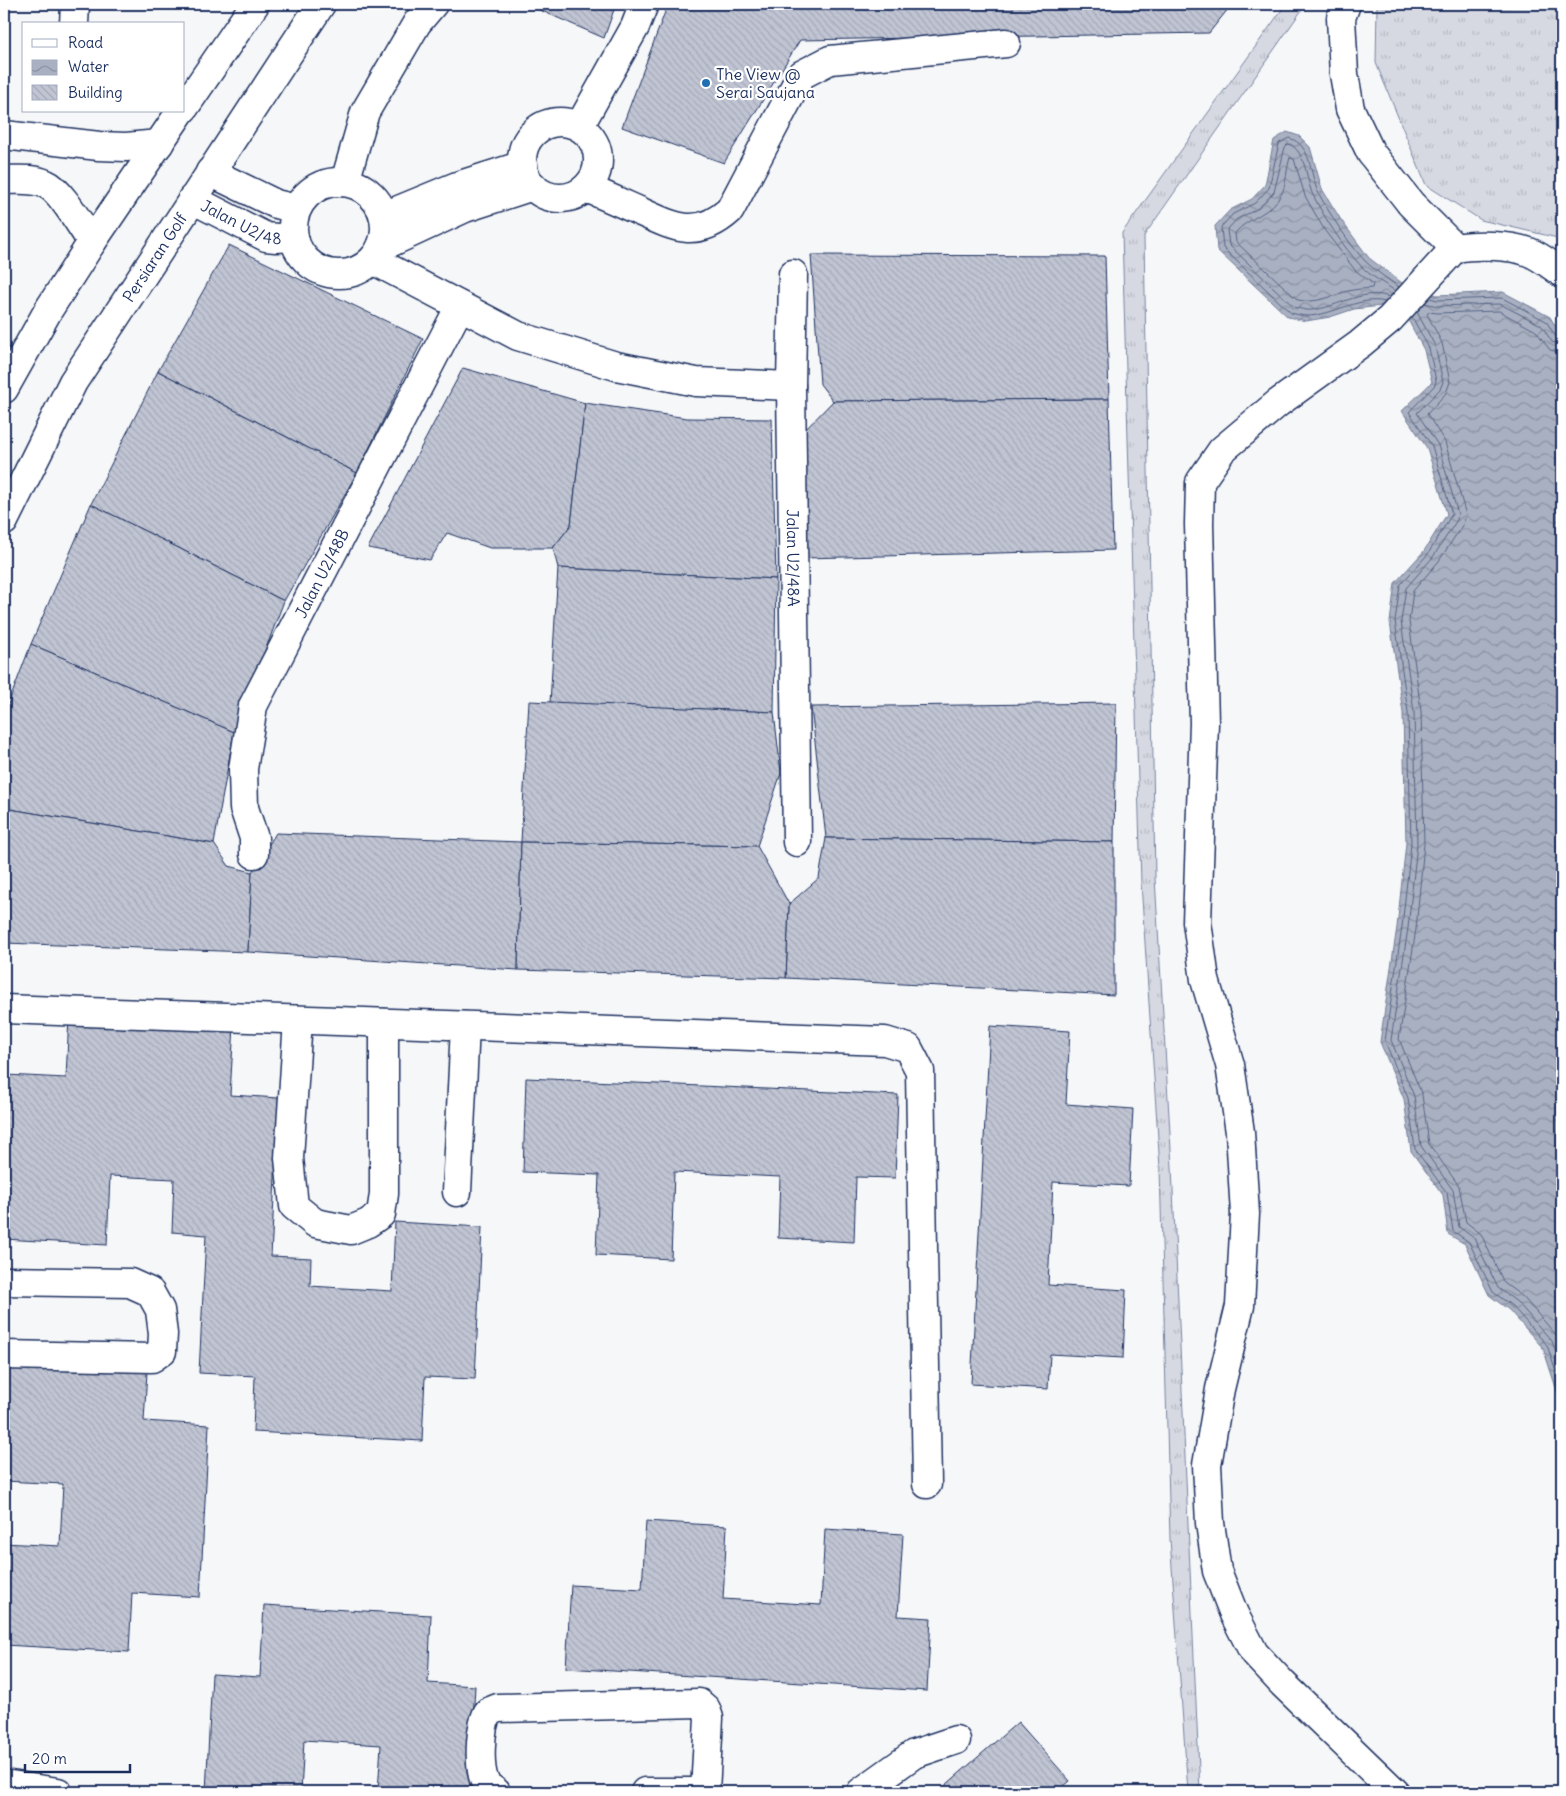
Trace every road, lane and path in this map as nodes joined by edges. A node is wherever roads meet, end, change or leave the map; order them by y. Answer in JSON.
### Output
{"nodes":[{"id":1,"x":75,"y":4,"type":"edge"},
{"id":2,"x":255,"y":4,"type":"edge"},
{"id":3,"x":321,"y":4,"type":"edge"},
{"id":4,"x":644,"y":4,"type":"edge"},
{"id":5,"x":1346,"y":4,"type":"edge"},
{"id":6,"x":425,"y":13,"type":"edge"},
{"id":7,"x":74,"y":22,"type":"edge"},
{"id":8,"x":1006,"y":44,"type":"dead end"},
{"id":9,"x":185,"y":107,"type":"edge"},
{"id":10,"x":180,"y":112,"type":"edge"},
{"id":11,"x":579,"y":127,"type":"junction"},
{"id":12,"x":4,"y":135,"type":"edge"},
{"id":13,"x":159,"y":144,"type":"junction"},
{"id":14,"x":210,"y":172,"type":"junction"},
{"id":15,"x":528,"y":175,"type":"junction"},
{"id":16,"x":4,"y":180,"type":"edge"},
{"id":17,"x":345,"y":182,"type":"junction"},
{"id":18,"x":586,"y":188,"type":"junction"},
{"id":19,"x":192,"y":199,"type":"junction"},
{"id":20,"x":297,"y":209,"type":"junction"},
{"id":21,"x":384,"y":216,"type":"junction"},
{"id":22,"x":294,"y":237,"type":"junction"},
{"id":23,"x":92,"y":242,"type":"junction"},
{"id":24,"x":1455,"y":248,"type":"junction"},
{"id":25,"x":377,"y":254,"type":"junction"},
{"id":26,"x":1562,"y":273,"type":"edge"},
{"id":27,"x":793,"y":274,"type":"dead end"},
{"id":28,"x":460,"y":306,"type":"junction"},
{"id":29,"x":791,"y":386,"type":"junction"},
{"id":30,"x":4,"y":389,"type":"edge"},
{"id":31,"x":4,"y":521,"type":"edge"},
{"id":32,"x":798,"y":842,"type":"dead end"},
{"id":33,"x":254,"y":854,"type":"dead end"},
{"id":34,"x":4,"y":1009,"type":"edge"},
{"id":35,"x":298,"y":1020,"type":"junction"},
{"id":36,"x":384,"y":1023,"type":"junction"},
{"id":37,"x":465,"y":1026,"type":"junction"},
{"id":38,"x":457,"y":1192,"type":"dead end"},
{"id":39,"x":4,"y":1281,"type":"edge"},
{"id":40,"x":4,"y":1355,"type":"edge"},
{"id":41,"x":927,"y":1484,"type":"dead end"},
{"id":42,"x":956,"y":1740,"type":"dead end"},
{"id":43,"x":4,"y":1784,"type":"edge"},
{"id":44,"x":58,"y":1792,"type":"edge"},
{"id":45,"x":496,"y":1792,"type":"edge"},
{"id":46,"x":645,"y":1792,"type":"edge"},
{"id":47,"x":861,"y":1792,"type":"edge"},
{"id":48,"x":1395,"y":1792,"type":"edge"}],
"edges":[{"from":1,"to":7,"type":"street"},
{"from":2,"to":9,"type":"street"},
{"from":3,"to":14,"type":"street","name":"Persiaran Golf"},
{"from":4,"to":11,"type":"street"},
{"from":5,"to":24,"type":"street"},
{"from":6,"to":17,"type":"street"},
{"from":8,"to":18,"type":"street"},
{"from":10,"to":13,"type":"street"},
{"from":11,"to":15,"type":"street"},
{"from":11,"to":18,"type":"street"},
{"from":12,"to":13,"type":"street"},
{"from":13,"to":23,"type":"street"},
{"from":14,"to":19,"type":"street","name":"Persiaran Golf"},
{"from":14,"to":20,"type":"street","name":"Jalan U2/48"},
{"from":15,"to":18,"type":"street"},
{"from":15,"to":21,"type":"street"},
{"from":15,"to":25,"type":"street"},
{"from":16,"to":23,"type":"street"},
{"from":17,"to":20,"type":"street"},
{"from":17,"to":21,"type":"street"},
{"from":19,"to":22,"type":"street","name":"Jalan U2/48"},
{"from":19,"to":31,"type":"street","name":"Persiaran Golf"},
{"from":20,"to":22,"type":"street"},
{"from":21,"to":25,"type":"street"},
{"from":22,"to":25,"type":"street"},
{"from":23,"to":30,"type":"street"},
{"from":24,"to":26,"type":"street"},
{"from":24,"to":48,"type":"street"},
{"from":25,"to":28,"type":"street"},
{"from":27,"to":29,"type":"street","name":"Jalan U2/48A"},
{"from":28,"to":29,"type":"street"},
{"from":28,"to":33,"type":"street","name":"Jalan U2/48B"},
{"from":29,"to":32,"type":"street","name":"Jalan U2/48A"},
{"from":34,"to":35,"type":"street"},
{"from":35,"to":36,"type":"street"},
{"from":35,"to":36,"type":"street"},
{"from":36,"to":37,"type":"street"},
{"from":37,"to":38,"type":"street"},
{"from":37,"to":41,"type":"street"},
{"from":39,"to":40,"type":"street"},
{"from":42,"to":47,"type":"street"},
{"from":43,"to":44,"type":"street"},
{"from":45,"to":46,"type":"street"}]}
